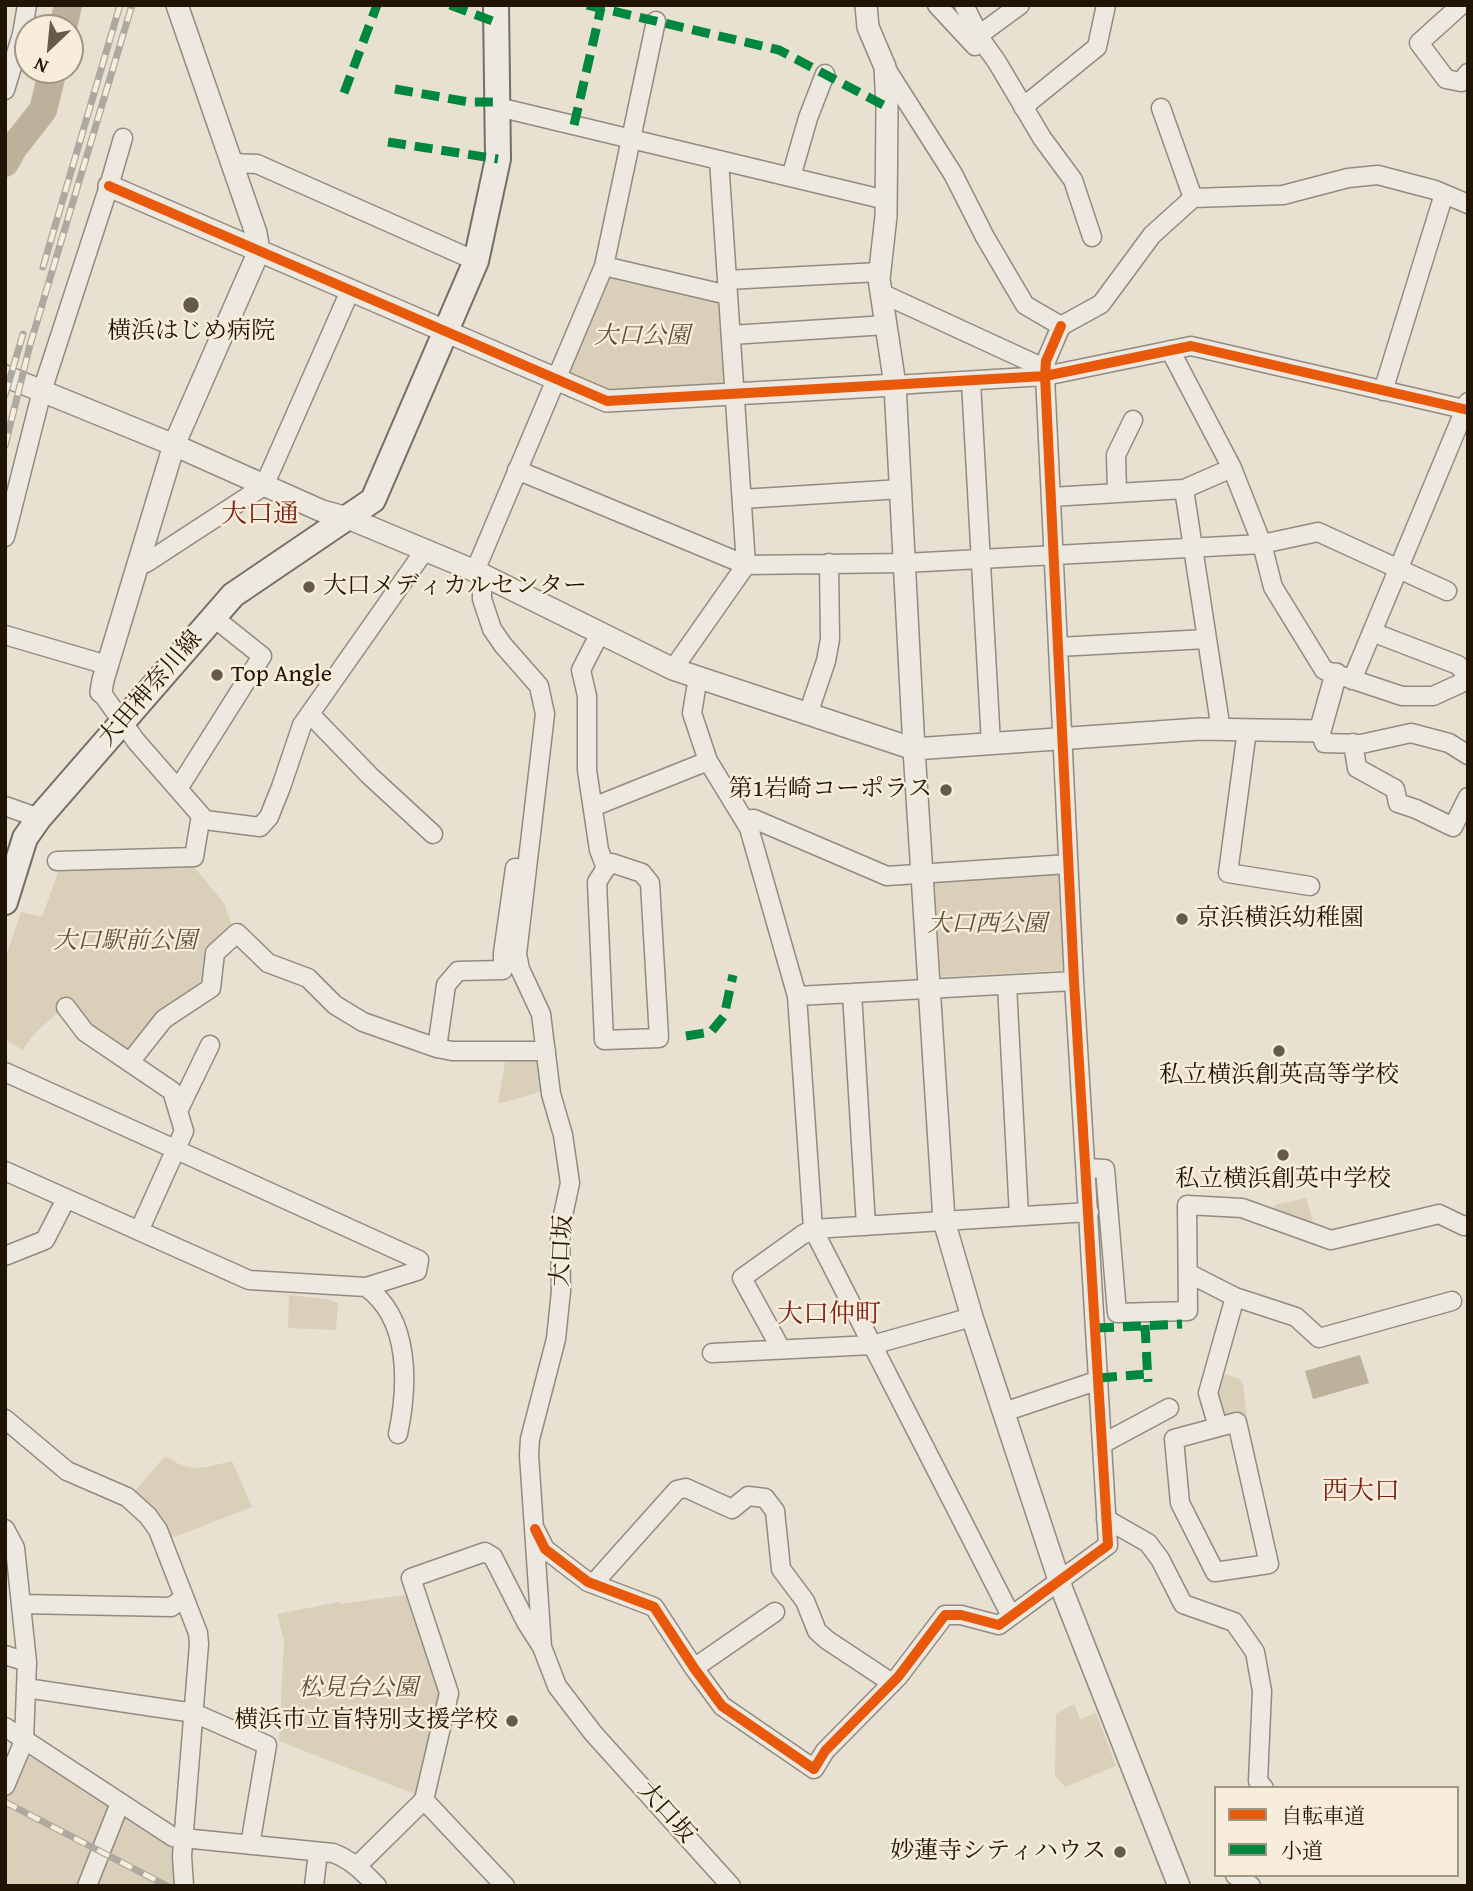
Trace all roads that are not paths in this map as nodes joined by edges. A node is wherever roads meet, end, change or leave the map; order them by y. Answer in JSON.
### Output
{"nodes":[{"id":1,"x":27,"y":5,"type":"edge"},
{"id":2,"x":177,"y":5,"type":"edge"},
{"id":3,"x":496,"y":5,"type":"edge"},
{"id":4,"x":866,"y":5,"type":"edge"},
{"id":5,"x":937,"y":5,"type":"edge"},
{"id":6,"x":964,"y":5,"type":"edge"},
{"id":7,"x":1020,"y":5,"type":"edge"},
{"id":8,"x":1106,"y":5,"type":"edge"},
{"id":9,"x":1461,"y":5,"type":"edge"},
{"id":10,"x":656,"y":21,"type":"dead end"},
{"id":11,"x":980,"y":38,"type":"junction"},
{"id":12,"x":885,"y":67,"type":"junction"},
{"id":13,"x":1468,"y":73,"type":"edge"},
{"id":14,"x":825,"y":74,"type":"dead end"},
{"id":15,"x":5,"y":90,"type":"edge"},
{"id":16,"x":498,"y":107,"type":"junction"},
{"id":17,"x":1023,"y":107,"type":"junction"},
{"id":18,"x":1161,"y":108,"type":"dead end"},
{"id":19,"x":123,"y":138,"type":"dead end"},
{"id":20,"x":631,"y":139,"type":"junction"},
{"id":21,"x":719,"y":160,"type":"junction"},
{"id":22,"x":232,"y":163,"type":"junction"},
{"id":23,"x":791,"y":177,"type":"junction"},
{"id":24,"x":109,"y":186,"type":"junction"},
{"id":25,"x":1444,"y":194,"type":"junction"},
{"id":26,"x":1193,"y":198,"type":"junction"},
{"id":27,"x":886,"y":200,"type":"junction"},
{"id":28,"x":1468,"y":204,"type":"edge"},
{"id":29,"x":1092,"y":237,"type":"dead end"},
{"id":30,"x":259,"y":251,"type":"junction"},
{"id":31,"x":476,"y":261,"type":"junction"},
{"id":32,"x":604,"y":266,"type":"junction"},
{"id":33,"x":879,"y":272,"type":"junction"},
{"id":34,"x":728,"y":288,"type":"junction"},
{"id":35,"x":350,"y":290,"type":"junction"},
{"id":36,"x":881,"y":293,"type":"junction"},
{"id":37,"x":886,"y":325,"type":"junction"},
{"id":38,"x":1061,"y":326,"type":"junction"},
{"id":39,"x":446,"y":332,"type":"junction"},
{"id":40,"x":731,"y":335,"type":"junction"},
{"id":41,"x":1170,"y":350,"type":"junction"},
{"id":42,"x":1046,"y":373,"type":"junction"},
{"id":43,"x":5,"y":376,"type":"edge"},
{"id":44,"x":556,"y":379,"type":"junction"},
{"id":45,"x":971,"y":382,"type":"junction"},
{"id":46,"x":895,"y":385,"type":"junction"},
{"id":47,"x":42,"y":391,"type":"junction"},
{"id":48,"x":1383,"y":391,"type":"junction"},
{"id":49,"x":735,"y":394,"type":"junction"},
{"id":50,"x":1467,"y":407,"type":"edge"},
{"id":51,"x":1133,"y":420,"type":"dead end"},
{"id":52,"x":174,"y":446,"type":"junction"},
{"id":53,"x":1232,"y":468,"type":"junction"},
{"id":54,"x":517,"y":470,"type":"junction"},
{"id":55,"x":264,"y":486,"type":"junction"},
{"id":56,"x":901,"y":489,"type":"junction"},
{"id":57,"x":1184,"y":489,"type":"junction"},
{"id":58,"x":1117,"y":493,"type":"junction"},
{"id":59,"x":1051,"y":497,"type":"junction"},
{"id":60,"x":742,"y":499,"type":"junction"},
{"id":61,"x":348,"y":518,"type":"junction"},
{"id":62,"x":5,"y":537,"type":"edge"},
{"id":63,"x":1262,"y":544,"type":"junction"},
{"id":64,"x":1191,"y":548,"type":"junction"},
{"id":65,"x":425,"y":550,"type":"junction"},
{"id":66,"x":1055,"y":555,"type":"junction"},
{"id":67,"x":981,"y":558,"type":"junction"},
{"id":68,"x":905,"y":562,"type":"junction"},
{"id":69,"x":139,"y":563,"type":"junction"},
{"id":70,"x":830,"y":563,"type":"junction"},
{"id":71,"x":746,"y":565,"type":"junction"},
{"id":72,"x":1399,"y":570,"type":"junction"},
{"id":73,"x":478,"y":573,"type":"junction"},
{"id":74,"x":1447,"y":591,"type":"dead end"},
{"id":75,"x":213,"y":617,"type":"junction"},
{"id":76,"x":1372,"y":632,"type":"junction"},
{"id":77,"x":600,"y":633,"type":"junction"},
{"id":78,"x":5,"y":635,"type":"edge"},
{"id":79,"x":1206,"y":639,"type":"junction"},
{"id":80,"x":1058,"y":647,"type":"junction"},
{"id":81,"x":107,"y":665,"type":"junction"},
{"id":82,"x":673,"y":669,"type":"junction"},
{"id":83,"x":698,"y":677,"type":"junction"},
{"id":84,"x":1344,"y":677,"type":"junction"},
{"id":85,"x":1468,"y":678,"type":"edge"},
{"id":86,"x":101,"y":692,"type":"joint"},
{"id":87,"x":310,"y":714,"type":"junction"},
{"id":88,"x":808,"y":714,"type":"junction"},
{"id":89,"x":123,"y":721,"type":"junction"},
{"id":90,"x":1221,"y":730,"type":"junction"},
{"id":91,"x":1247,"y":730,"type":"junction"},
{"id":92,"x":1320,"y":731,"type":"junction"},
{"id":93,"x":1062,"y":739,"type":"junction"},
{"id":94,"x":1353,"y":743,"type":"junction"},
{"id":95,"x":991,"y":744,"type":"junction"},
{"id":96,"x":914,"y":749,"type":"junction"},
{"id":97,"x":1468,"y":755,"type":"edge"},
{"id":98,"x":708,"y":761,"type":"junction"},
{"id":99,"x":178,"y":789,"type":"junction"},
{"id":100,"x":1468,"y":797,"type":"edge"},
{"id":101,"x":5,"y":806,"type":"edge"},
{"id":102,"x":593,"y":807,"type":"junction"},
{"id":103,"x":201,"y":816,"type":"junction"},
{"id":104,"x":38,"y":818,"type":"junction"},
{"id":105,"x":744,"y":820,"type":"junction"},
{"id":106,"x":433,"y":834,"type":"dead end"},
{"id":107,"x":57,"y":862,"type":"dead end"},
{"id":108,"x":1068,"y":864,"type":"junction"},
{"id":109,"x":606,"y":868,"type":"junction"},
{"id":110,"x":527,"y":869,"type":"junction"},
{"id":111,"x":923,"y":873,"type":"junction"},
{"id":112,"x":1310,"y":886,"type":"dead end"},
{"id":113,"x":5,"y":902,"type":"edge"},
{"id":114,"x":1074,"y":981,"type":"junction"},
{"id":115,"x":1007,"y":985,"type":"junction"},
{"id":116,"x":930,"y":988,"type":"junction"},
{"id":117,"x":852,"y":993,"type":"junction"},
{"id":118,"x":797,"y":996,"type":"junction"},
{"id":119,"x":66,"y":1007,"type":"dead end"},
{"id":120,"x":210,"y":1045,"type":"dead end"},
{"id":121,"x":437,"y":1048,"type":"junction"},
{"id":122,"x":546,"y":1051,"type":"junction"},
{"id":123,"x":130,"y":1062,"type":"junction"},
{"id":124,"x":5,"y":1072,"type":"edge"},
{"id":125,"x":178,"y":1111,"type":"junction"},
{"id":126,"x":176,"y":1150,"type":"junction"},
{"id":127,"x":1086,"y":1168,"type":"junction"},
{"id":128,"x":5,"y":1171,"type":"edge"},
{"id":129,"x":66,"y":1199,"type":"junction"},
{"id":130,"x":1088,"y":1212,"type":"junction"},
{"id":131,"x":1019,"y":1216,"type":"junction"},
{"id":132,"x":944,"y":1221,"type":"junction"},
{"id":133,"x":1468,"y":1225,"type":"edge"},
{"id":134,"x":866,"y":1226,"type":"junction"},
{"id":135,"x":813,"y":1230,"type":"junction"},
{"id":136,"x":139,"y":1231,"type":"junction"},
{"id":137,"x":5,"y":1256,"type":"edge"},
{"id":138,"x":1188,"y":1273,"type":"junction"},
{"id":139,"x":366,"y":1287,"type":"junction"},
{"id":140,"x":1235,"y":1297,"type":"junction"},
{"id":141,"x":1452,"y":1301,"type":"dead end"},
{"id":142,"x":972,"y":1317,"type":"junction"},
{"id":143,"x":872,"y":1345,"type":"junction"},
{"id":144,"x":781,"y":1349,"type":"junction"},
{"id":145,"x":712,"y":1353,"type":"dead end"},
{"id":146,"x":1098,"y":1380,"type":"junction"},
{"id":147,"x":1169,"y":1408,"type":"dead end"},
{"id":148,"x":1003,"y":1412,"type":"junction"},
{"id":149,"x":5,"y":1419,"type":"edge"},
{"id":150,"x":1218,"y":1427,"type":"junction"},
{"id":151,"x":398,"y":1434,"type":"dead end"},
{"id":152,"x":1102,"y":1444,"type":"junction"},
{"id":153,"x":1107,"y":1519,"type":"junction"},
{"id":154,"x":5,"y":1529,"type":"edge"},
{"id":155,"x":535,"y":1529,"type":"junction"},
{"id":156,"x":11,"y":1565,"type":"edge"},
{"id":157,"x":1059,"y":1579,"type":"junction"},
{"id":158,"x":593,"y":1584,"type":"junction"},
{"id":159,"x":184,"y":1598,"type":"junction"},
{"id":160,"x":21,"y":1604,"type":"junction"},
{"id":161,"x":775,"y":1612,"type":"dead end"},
{"id":162,"x":1011,"y":1616,"type":"junction"},
{"id":163,"x":542,"y":1647,"type":"junction"},
{"id":164,"x":5,"y":1655,"type":"edge"},
{"id":165,"x":27,"y":1662,"type":"junction"},
{"id":166,"x":694,"y":1668,"type":"junction"},
{"id":167,"x":892,"y":1683,"type":"junction"},
{"id":168,"x":26,"y":1688,"type":"junction"},
{"id":169,"x":194,"y":1713,"type":"junction"},
{"id":170,"x":5,"y":1727,"type":"edge"},
{"id":171,"x":24,"y":1741,"type":"junction"},
{"id":172,"x":5,"y":1786,"type":"edge"},
{"id":173,"x":1262,"y":1786,"type":"edge"},
{"id":174,"x":424,"y":1800,"type":"junction"},
{"id":175,"x":120,"y":1803,"type":"junction"},
{"id":176,"x":184,"y":1838,"type":"junction"},
{"id":177,"x":250,"y":1845,"type":"junction"},
{"id":178,"x":318,"y":1852,"type":"junction"},
{"id":179,"x":357,"y":1866,"type":"junction"},
{"id":180,"x":87,"y":1886,"type":"edge"},
{"id":181,"x":184,"y":1886,"type":"edge"},
{"id":182,"x":314,"y":1886,"type":"edge"},
{"id":183,"x":377,"y":1886,"type":"edge"},
{"id":184,"x":505,"y":1886,"type":"edge"},
{"id":185,"x":731,"y":1886,"type":"edge"},
{"id":186,"x":1179,"y":1886,"type":"edge"}],
"edges":[{"from":1,"to":15,"type":"street"},
{"from":2,"to":22,"type":"street"},
{"from":3,"to":16,"type":"main road","name":"大田神奈川線"},
{"from":4,"to":12,"type":"street"},
{"from":5,"to":11,"type":"street"},
{"from":6,"to":11,"type":"street"},
{"from":7,"to":11,"type":"street"},
{"from":8,"to":17,"type":"street"},
{"from":9,"to":13,"type":"street"},
{"from":10,"to":20,"type":"street"},
{"from":11,"to":17,"type":"street"},
{"from":12,"to":27,"type":"street"},
{"from":12,"to":38,"type":"street"},
{"from":14,"to":23,"type":"street"},
{"from":16,"to":20,"type":"street"},
{"from":16,"to":31,"type":"main road","name":"大田神奈川線"},
{"from":17,"to":29,"type":"street"},
{"from":18,"to":26,"type":"street"},
{"from":19,"to":24,"type":"street"},
{"from":20,"to":21,"type":"street"},
{"from":20,"to":32,"type":"street"},
{"from":21,"to":23,"type":"street"},
{"from":21,"to":34,"type":"street"},
{"from":22,"to":30,"type":"street"},
{"from":22,"to":31,"type":"street"},
{"from":23,"to":27,"type":"street"},
{"from":24,"to":30,"type":"street"},
{"from":24,"to":47,"type":"street"},
{"from":25,"to":26,"type":"street"},
{"from":25,"to":28,"type":"street"},
{"from":25,"to":48,"type":"street"},
{"from":26,"to":38,"type":"street"},
{"from":27,"to":33,"type":"street"},
{"from":30,"to":35,"type":"street"},
{"from":30,"to":52,"type":"street"},
{"from":31,"to":39,"type":"main road","name":"大田神奈川線"},
{"from":32,"to":34,"type":"street"},
{"from":32,"to":44,"type":"street"},
{"from":33,"to":34,"type":"street"},
{"from":33,"to":36,"type":"street"},
{"from":34,"to":40,"type":"street"},
{"from":35,"to":39,"type":"street"},
{"from":35,"to":55,"type":"street"},
{"from":36,"to":37,"type":"street"},
{"from":36,"to":42,"type":"street"},
{"from":37,"to":40,"type":"street"},
{"from":37,"to":46,"type":"street"},
{"from":38,"to":42,"type":"street"},
{"from":39,"to":44,"type":"street"},
{"from":39,"to":61,"type":"main road","name":"大田神奈川線"},
{"from":40,"to":49,"type":"street"},
{"from":41,"to":42,"type":"street"},
{"from":41,"to":48,"type":"street"},
{"from":41,"to":53,"type":"street"},
{"from":42,"to":45,"type":"street"},
{"from":42,"to":59,"type":"street"},
{"from":43,"to":47,"type":"street"},
{"from":44,"to":49,"type":"street"},
{"from":44,"to":54,"type":"street"},
{"from":45,"to":46,"type":"street"},
{"from":45,"to":67,"type":"street"},
{"from":46,"to":49,"type":"street"},
{"from":46,"to":56,"type":"street"},
{"from":47,"to":52,"type":"street"},
{"from":47,"to":62,"type":"street"},
{"from":48,"to":50,"type":"street"},
{"from":49,"to":60,"type":"street"},
{"from":50,"to":72,"type":"street"},
{"from":51,"to":58,"type":"street"},
{"from":52,"to":55,"type":"street"},
{"from":52,"to":69,"type":"street"},
{"from":53,"to":57,"type":"street"},
{"from":53,"to":63,"type":"street"},
{"from":54,"to":71,"type":"street"},
{"from":54,"to":73,"type":"street"},
{"from":55,"to":61,"type":"street"},
{"from":55,"to":69,"type":"street"},
{"from":56,"to":60,"type":"street"},
{"from":56,"to":68,"type":"street"},
{"from":57,"to":58,"type":"street"},
{"from":57,"to":64,"type":"street"},
{"from":58,"to":59,"type":"street"},
{"from":59,"to":66,"type":"street"},
{"from":60,"to":71,"type":"street"},
{"from":61,"to":65,"type":"street"},
{"from":61,"to":75,"type":"main road","name":"大田神奈川線"},
{"from":63,"to":64,"type":"street"},
{"from":63,"to":72,"type":"street"},
{"from":63,"to":84,"type":"street"},
{"from":64,"to":66,"type":"street"},
{"from":64,"to":79,"type":"street"},
{"from":65,"to":73,"type":"street"},
{"from":65,"to":87,"type":"street"},
{"from":66,"to":67,"type":"street"},
{"from":66,"to":80,"type":"street"},
{"from":67,"to":68,"type":"street"},
{"from":67,"to":95,"type":"street"},
{"from":68,"to":70,"type":"street"},
{"from":68,"to":96,"type":"street"},
{"from":69,"to":81,"type":"street"},
{"from":70,"to":71,"type":"street"},
{"from":70,"to":88,"type":"street"},
{"from":71,"to":82,"type":"street"},
{"from":72,"to":74,"type":"street"},
{"from":72,"to":76,"type":"street"},
{"from":73,"to":77,"type":"street"},
{"from":73,"to":110,"type":"street","name":"大口坂"},
{"from":75,"to":89,"type":"main road","name":"大田神奈川線"},
{"from":75,"to":99,"type":"street"},
{"from":76,"to":84,"type":"street"},
{"from":76,"to":85,"type":"street"},
{"from":77,"to":82,"type":"street"},
{"from":77,"to":102,"type":"street"},
{"from":78,"to":81,"type":"street"},
{"from":79,"to":80,"type":"street"},
{"from":79,"to":90,"type":"street"},
{"from":80,"to":93,"type":"street"},
{"from":81,"to":86,"type":"street"},
{"from":82,"to":83,"type":"street"},
{"from":83,"to":88,"type":"street"},
{"from":83,"to":98,"type":"street"},
{"from":84,"to":85,"type":"street"},
{"from":84,"to":92,"type":"street"},
{"from":86,"to":89,"type":"street"},
{"from":87,"to":103,"type":"street"},
{"from":87,"to":106,"type":"street"},
{"from":88,"to":96,"type":"street"},
{"from":89,"to":99,"type":"street"},
{"from":89,"to":104,"type":"main road","name":"大田神奈川線"},
{"from":90,"to":91,"type":"street"},
{"from":90,"to":93,"type":"street"},
{"from":91,"to":92,"type":"street"},
{"from":91,"to":112,"type":"street"},
{"from":92,"to":94,"type":"street"},
{"from":93,"to":95,"type":"street"},
{"from":93,"to":108,"type":"street"},
{"from":94,"to":97,"type":"street"},
{"from":94,"to":100,"type":"street"},
{"from":95,"to":96,"type":"street"},
{"from":96,"to":111,"type":"street"},
{"from":98,"to":102,"type":"street"},
{"from":98,"to":105,"type":"street"},
{"from":99,"to":103,"type":"street"},
{"from":101,"to":104,"type":"street"},
{"from":102,"to":109,"type":"street"},
{"from":103,"to":107,"type":"street"},
{"from":104,"to":113,"type":"main road","name":"大田神奈川線"},
{"from":105,"to":111,"type":"street"},
{"from":105,"to":118,"type":"street"},
{"from":108,"to":111,"type":"street"},
{"from":108,"to":114,"type":"street"},
{"from":109,"to":109,"type":"street"},
{"from":110,"to":121,"type":"street"},
{"from":110,"to":122,"type":"street","name":"大口坂"},
{"from":111,"to":116,"type":"street"},
{"from":114,"to":115,"type":"street"},
{"from":114,"to":127,"type":"street"},
{"from":115,"to":116,"type":"street"},
{"from":115,"to":131,"type":"street"},
{"from":116,"to":117,"type":"street"},
{"from":116,"to":132,"type":"street"},
{"from":117,"to":118,"type":"street"},
{"from":117,"to":134,"type":"street"},
{"from":118,"to":135,"type":"street"},
{"from":119,"to":123,"type":"street"},
{"from":120,"to":125,"type":"street"},
{"from":121,"to":122,"type":"street"},
{"from":121,"to":123,"type":"street"},
{"from":122,"to":155,"type":"street","name":"大口坂"},
{"from":123,"to":125,"type":"street"},
{"from":124,"to":126,"type":"street"},
{"from":125,"to":126,"type":"street"},
{"from":126,"to":136,"type":"street"},
{"from":126,"to":139,"type":"street"},
{"from":127,"to":130,"type":"street"},
{"from":127,"to":138,"type":"street"},
{"from":128,"to":129,"type":"street"},
{"from":129,"to":136,"type":"street"},
{"from":129,"to":137,"type":"street"},
{"from":130,"to":131,"type":"street"},
{"from":130,"to":146,"type":"street"},
{"from":131,"to":132,"type":"street"},
{"from":132,"to":134,"type":"street"},
{"from":132,"to":142,"type":"street"},
{"from":133,"to":138,"type":"street"},
{"from":134,"to":135,"type":"street"},
{"from":135,"to":143,"type":"street"},
{"from":135,"to":144,"type":"street"},
{"from":136,"to":139,"type":"street"},
{"from":138,"to":140,"type":"street"},
{"from":139,"to":151,"type":"street"},
{"from":140,"to":141,"type":"street"},
{"from":140,"to":150,"type":"street"},
{"from":142,"to":143,"type":"street"},
{"from":142,"to":148,"type":"street"},
{"from":143,"to":144,"type":"street"},
{"from":143,"to":162,"type":"street"},
{"from":144,"to":145,"type":"street"},
{"from":146,"to":148,"type":"street"},
{"from":146,"to":152,"type":"street"},
{"from":147,"to":152,"type":"street"},
{"from":148,"to":157,"type":"street"},
{"from":149,"to":159,"type":"street"},
{"from":150,"to":150,"type":"street"},
{"from":152,"to":153,"type":"street"},
{"from":153,"to":157,"type":"street"},
{"from":153,"to":173,"type":"street"},
{"from":154,"to":156,"type":"street"},
{"from":155,"to":158,"type":"street"},
{"from":155,"to":163,"type":"street","name":"大口坂"},
{"from":156,"to":160,"type":"street"},
{"from":157,"to":162,"type":"street"},
{"from":157,"to":186,"type":"street"},
{"from":158,"to":166,"type":"street"},
{"from":158,"to":167,"type":"street"},
{"from":159,"to":160,"type":"street"},
{"from":159,"to":169,"type":"street"},
{"from":160,"to":165,"type":"street"},
{"from":161,"to":166,"type":"street"},
{"from":162,"to":167,"type":"street"},
{"from":163,"to":174,"type":"street"},
{"from":163,"to":185,"type":"street","name":"大口坂"},
{"from":164,"to":165,"type":"street"},
{"from":165,"to":168,"type":"street"},
{"from":166,"to":167,"type":"street"},
{"from":168,"to":169,"type":"street"},
{"from":168,"to":171,"type":"street"},
{"from":169,"to":176,"type":"street"},
{"from":169,"to":177,"type":"street"},
{"from":170,"to":171,"type":"street"},
{"from":171,"to":172,"type":"street"},
{"from":171,"to":175,"type":"street"},
{"from":174,"to":179,"type":"street"},
{"from":174,"to":184,"type":"street"},
{"from":175,"to":176,"type":"street"},
{"from":175,"to":180,"type":"street"},
{"from":176,"to":177,"type":"street"},
{"from":176,"to":181,"type":"street"},
{"from":177,"to":178,"type":"street"},
{"from":178,"to":179,"type":"street"},
{"from":178,"to":182,"type":"street"},
{"from":179,"to":183,"type":"street"}]}
